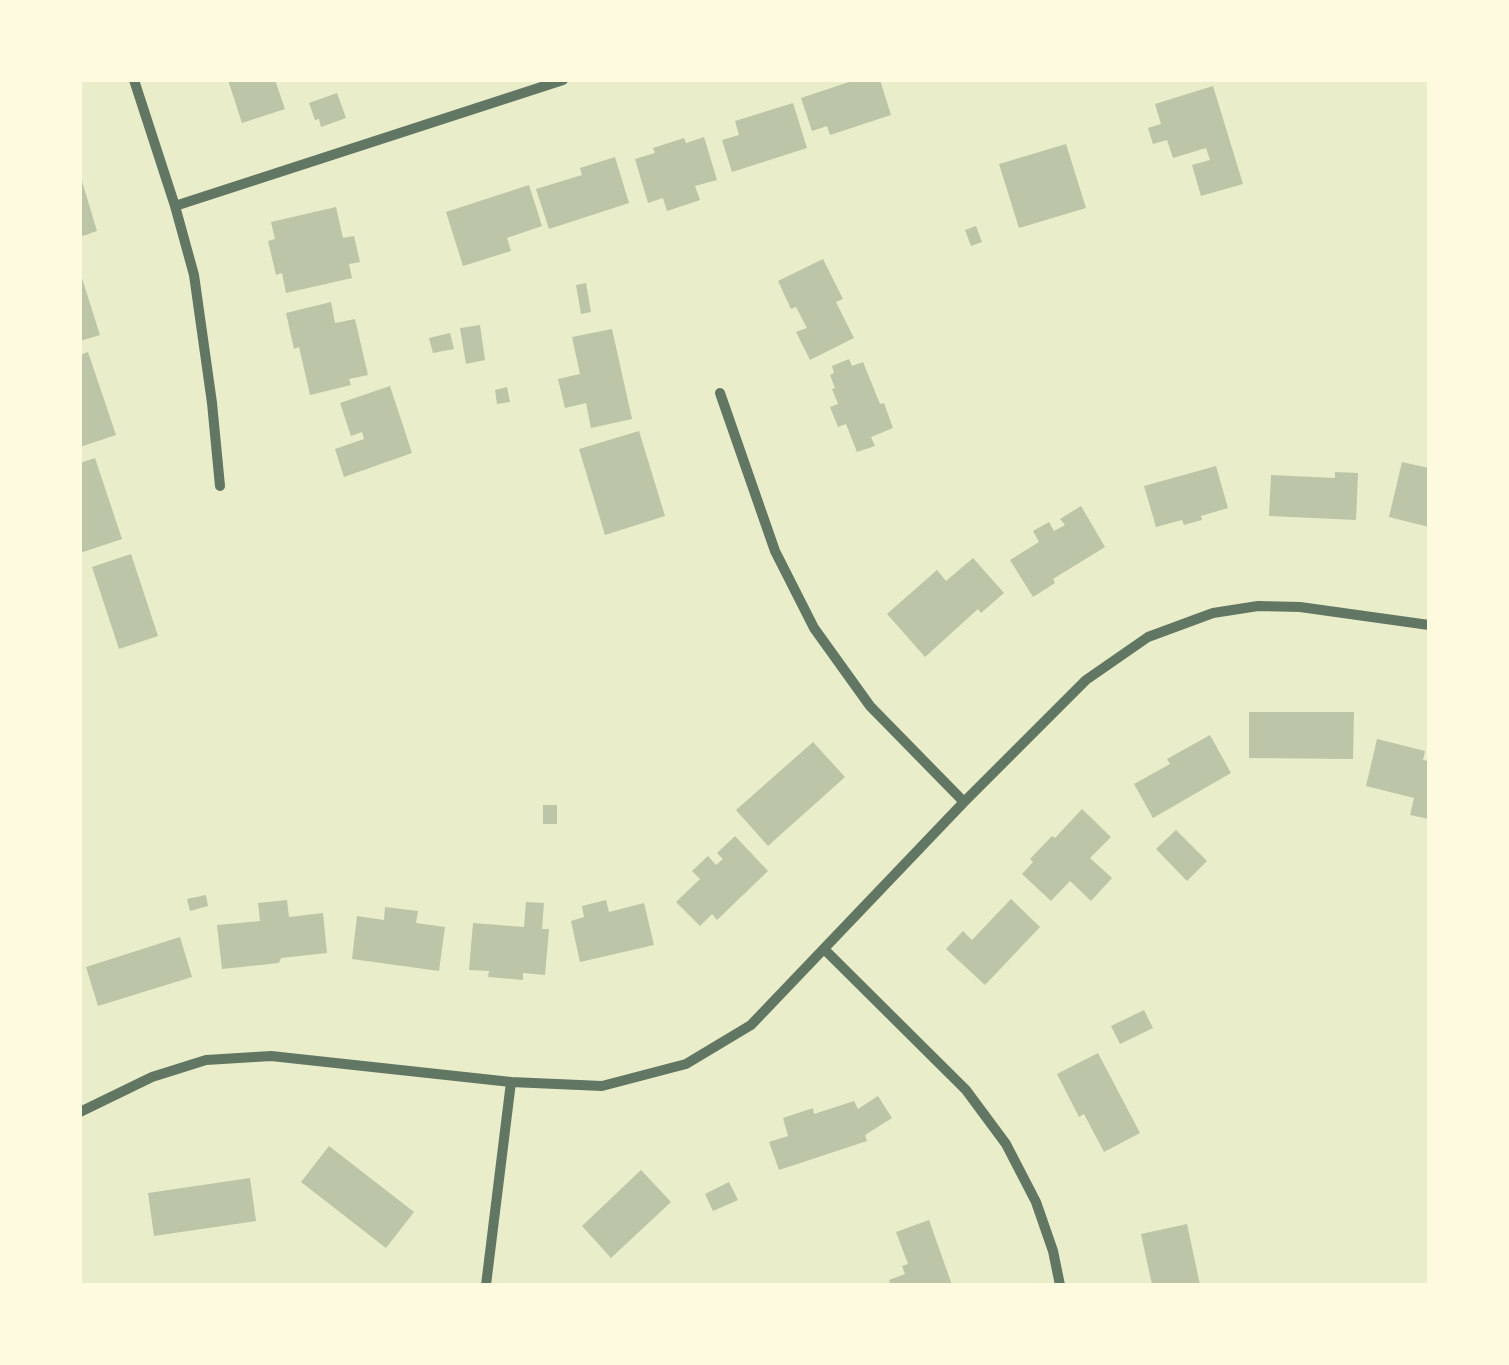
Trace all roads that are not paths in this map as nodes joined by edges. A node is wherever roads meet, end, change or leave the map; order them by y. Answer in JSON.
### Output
{"nodes":[{"id":1,"x":134,"y":80,"type":"edge"},
{"id":2,"x":563,"y":80,"type":"edge"},
{"id":3,"x":175,"y":206,"type":"junction"},
{"id":4,"x":720,"y":394,"type":"dead end"},
{"id":5,"x":220,"y":486,"type":"dead end"},
{"id":6,"x":1429,"y":625,"type":"edge"},
{"id":7,"x":964,"y":802,"type":"junction"},
{"id":8,"x":825,"y":950,"type":"junction"},
{"id":9,"x":512,"y":1082,"type":"junction"},
{"id":10,"x":80,"y":1112,"type":"edge"},
{"id":11,"x":486,"y":1285,"type":"edge"},
{"id":12,"x":1060,"y":1285,"type":"edge"}],
"edges":[{"from":1,"to":3,"type":"street"},
{"from":2,"to":3,"type":"street"},
{"from":3,"to":5,"type":"street"},
{"from":4,"to":7,"type":"street"},
{"from":6,"to":7,"type":"street"},
{"from":7,"to":8,"type":"street"},
{"from":8,"to":9,"type":"street"},
{"from":8,"to":12,"type":"street"},
{"from":9,"to":10,"type":"street"},
{"from":9,"to":11,"type":"street"}]}
